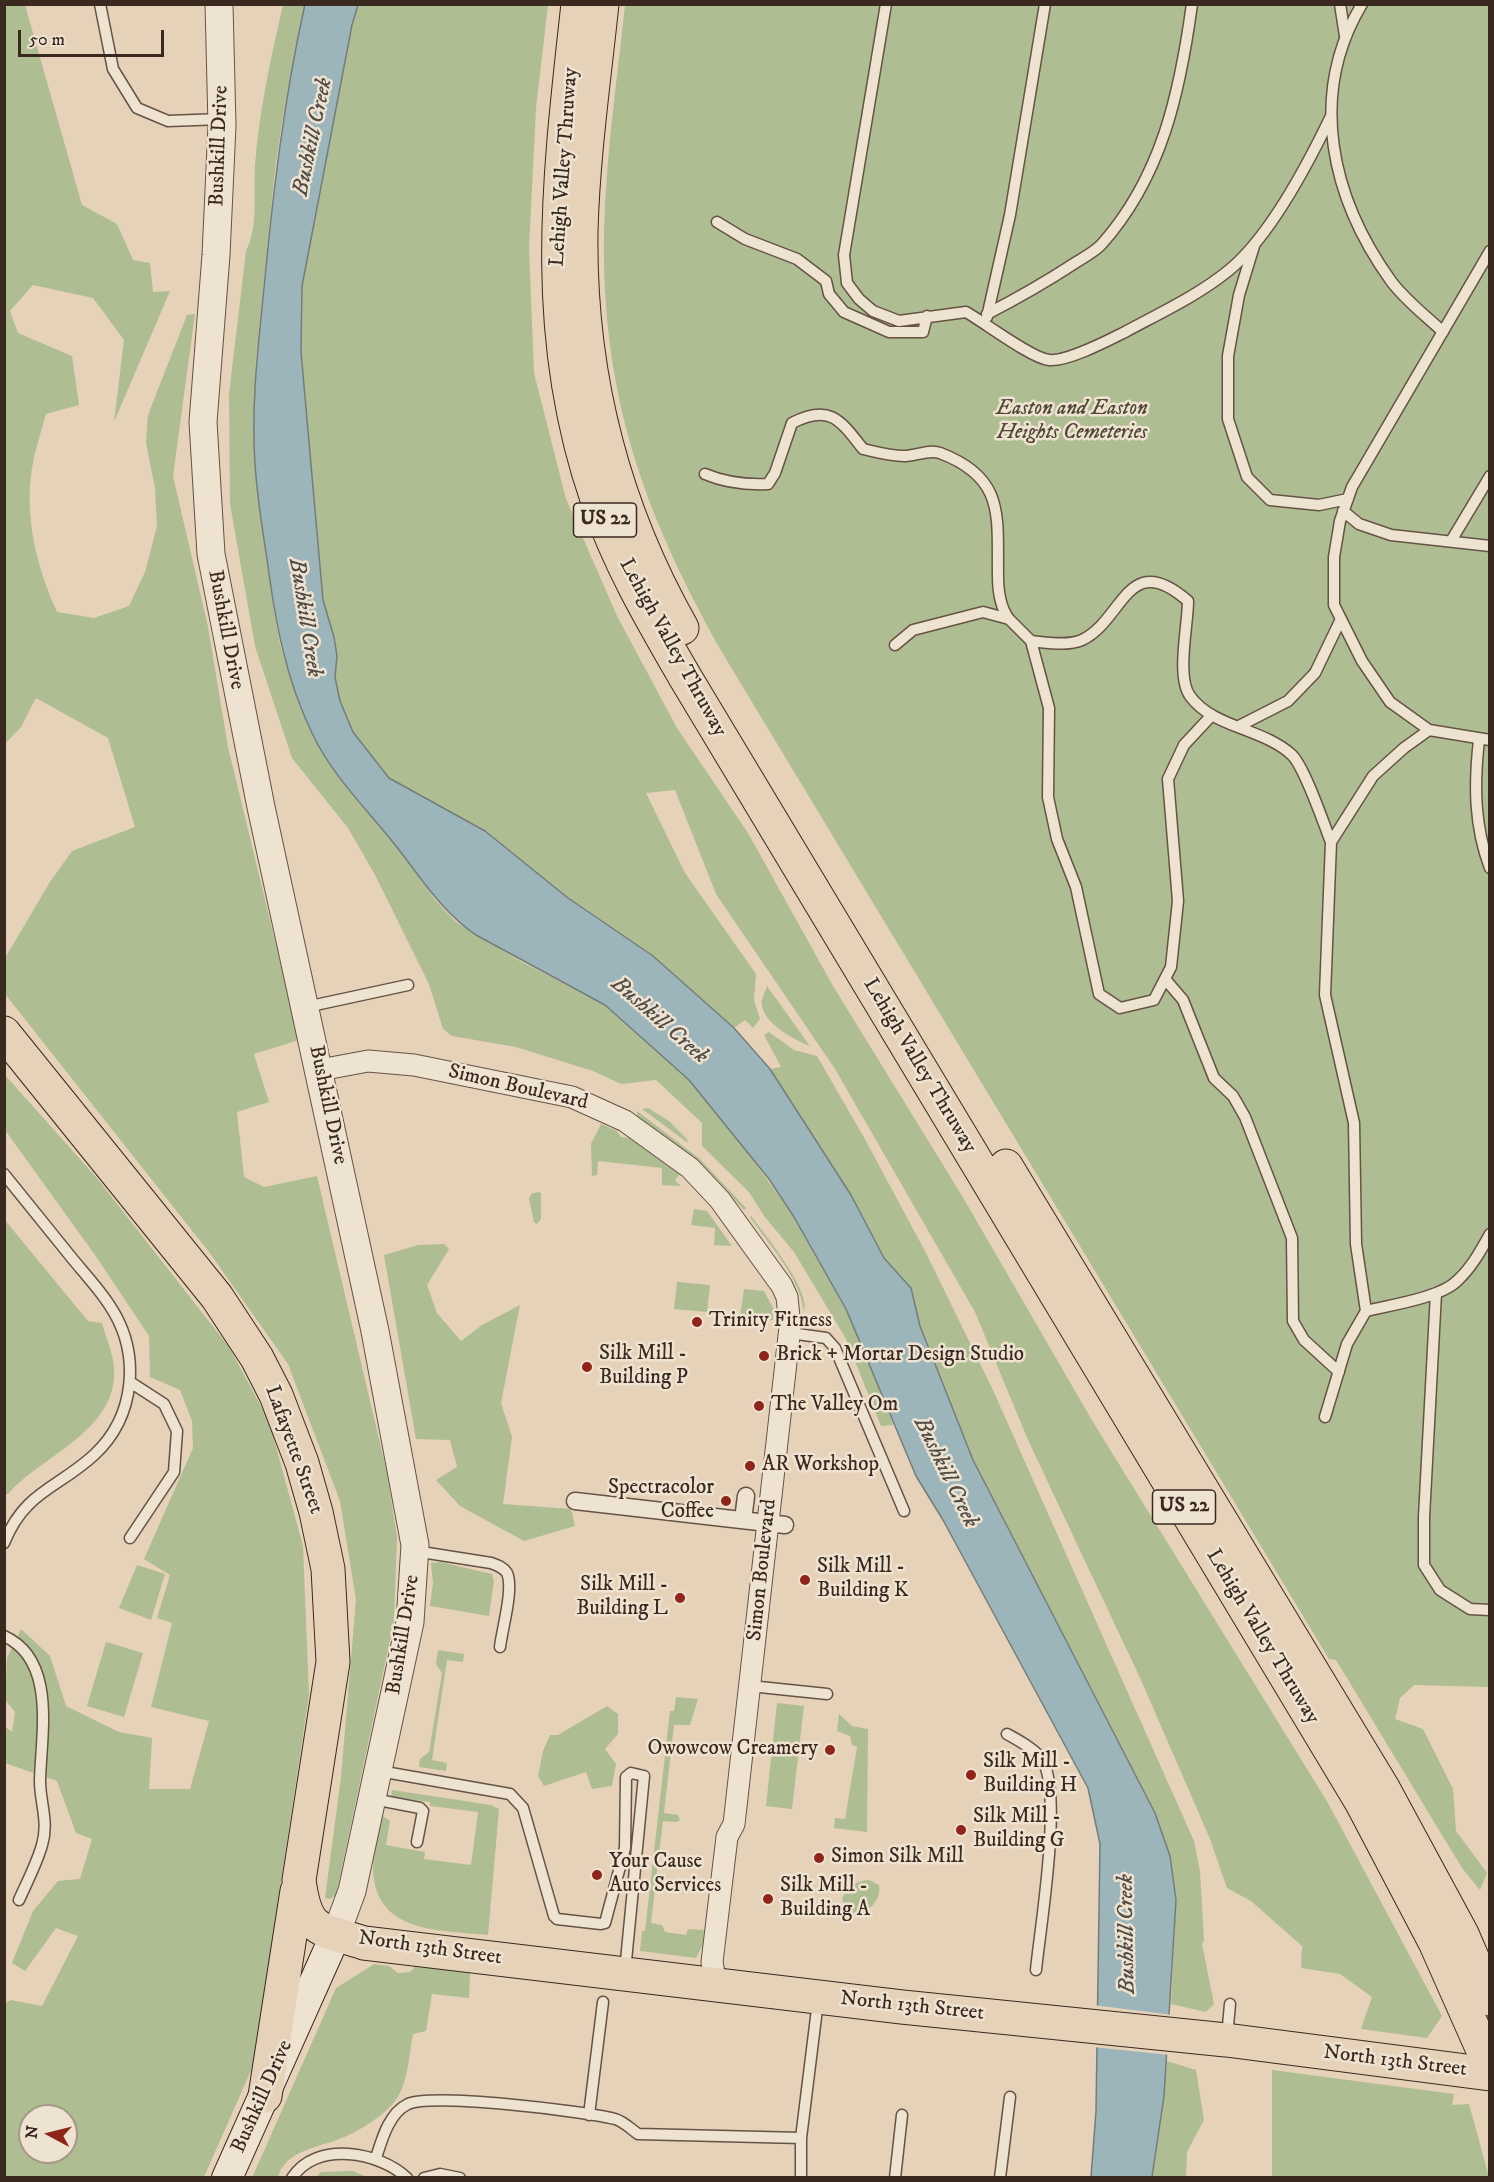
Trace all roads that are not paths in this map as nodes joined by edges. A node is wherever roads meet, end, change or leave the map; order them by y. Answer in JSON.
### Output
{"nodes":[{"id":1,"x":99,"y":4,"type":"edge"},
{"id":2,"x":219,"y":4,"type":"edge"},
{"id":3,"x":578,"y":4,"type":"edge"},
{"id":4,"x":602,"y":4,"type":"edge"},
{"id":5,"x":886,"y":4,"type":"edge"},
{"id":6,"x":1045,"y":4,"type":"edge"},
{"id":7,"x":1192,"y":4,"type":"edge"},
{"id":8,"x":1340,"y":4,"type":"edge"},
{"id":9,"x":1362,"y":4,"type":"edge"},
{"id":10,"x":1345,"y":39,"type":"junction"},
{"id":11,"x":1331,"y":116,"type":"junction"},
{"id":12,"x":222,"y":119,"type":"junction"},
{"id":13,"x":717,"y":222,"type":"dead end"},
{"id":14,"x":1255,"y":243,"type":"junction"},
{"id":15,"x":1490,"y":251,"type":"edge"},
{"id":16,"x":927,"y":316,"type":"junction"},
{"id":17,"x":986,"y":318,"type":"junction"},
{"id":18,"x":1443,"y":332,"type":"junction"},
{"id":19,"x":705,"y":474,"type":"dead end"},
{"id":20,"x":1490,"y":476,"type":"edge"},
{"id":21,"x":1348,"y":499,"type":"junction"},
{"id":22,"x":1343,"y":511,"type":"junction"},
{"id":23,"x":1451,"y":541,"type":"junction"},
{"id":24,"x":1490,"y":546,"type":"edge"},
{"id":25,"x":1341,"y":619,"type":"junction"},
{"id":26,"x":1009,"y":620,"type":"junction"},
{"id":27,"x":1031,"y":642,"type":"junction"},
{"id":28,"x":895,"y":645,"type":"dead end"},
{"id":29,"x":1212,"y":715,"type":"junction"},
{"id":30,"x":1239,"y":726,"type":"junction"},
{"id":31,"x":1429,"y":730,"type":"junction"},
{"id":32,"x":1484,"y":740,"type":"edge"},
{"id":33,"x":1331,"y":842,"type":"junction"},
{"id":34,"x":1490,"y":868,"type":"edge"},
{"id":35,"x":1165,"y":979,"type":"junction"},
{"id":36,"x":408,"y":986,"type":"dead end"},
{"id":37,"x":306,"y":1007,"type":"junction"},
{"id":38,"x":4,"y":1033,"type":"edge"},
{"id":39,"x":320,"y":1070,"type":"junction"},
{"id":40,"x":4,"y":1174,"type":"edge"},
{"id":41,"x":1490,"y":1234,"type":"edge"},
{"id":42,"x":1436,"y":1293,"type":"junction"},
{"id":43,"x":1366,"y":1311,"type":"junction"},
{"id":44,"x":789,"y":1333,"type":"junction"},
{"id":45,"x":1339,"y":1372,"type":"junction"},
{"id":46,"x":130,"y":1382,"type":"junction"},
{"id":47,"x":1325,"y":1417,"type":"dead end"},
{"id":48,"x":746,"y":1496,"type":"dead end"},
{"id":49,"x":575,"y":1501,"type":"dead end"},
{"id":50,"x":904,"y":1511,"type":"dead end"},
{"id":51,"x":743,"y":1520,"type":"junction"},
{"id":52,"x":776,"y":1524,"type":"junction"},
{"id":53,"x":130,"y":1538,"type":"dead end"},
{"id":54,"x":4,"y":1543,"type":"edge"},
{"id":55,"x":415,"y":1551,"type":"junction"},
{"id":56,"x":1490,"y":1610,"type":"edge"},
{"id":57,"x":4,"y":1636,"type":"edge"},
{"id":58,"x":500,"y":1647,"type":"dead end"},
{"id":59,"x":750,"y":1686,"type":"junction"},
{"id":60,"x":827,"y":1694,"type":"dead end"},
{"id":61,"x":1007,"y":1734,"type":"dead end"},
{"id":62,"x":379,"y":1772,"type":"junction"},
{"id":63,"x":373,"y":1799,"type":"junction"},
{"id":64,"x":417,"y":1842,"type":"dead end"},
{"id":65,"x":299,"y":1880,"type":"junction"},
{"id":66,"x":19,"y":1900,"type":"dead end"},
{"id":67,"x":336,"y":1934,"type":"junction"},
{"id":68,"x":1036,"y":1970,"type":"dead end"},
{"id":69,"x":624,"y":1974,"type":"junction"},
{"id":70,"x":716,"y":1985,"type":"junction"},
{"id":71,"x":818,"y":1997,"type":"junction"},
{"id":72,"x":1490,"y":1999,"type":"edge"},
{"id":73,"x":603,"y":2002,"type":"dead end"},
{"id":74,"x":1230,"y":2004,"type":"dead end"},
{"id":75,"x":1226,"y":2040,"type":"junction"},
{"id":76,"x":1487,"y":2063,"type":"edge"},
{"id":77,"x":265,"y":2096,"type":"junction"},
{"id":78,"x":1010,"y":2097,"type":"dead end"},
{"id":79,"x":589,"y":2115,"type":"junction"},
{"id":80,"x":902,"y":2115,"type":"dead end"},
{"id":81,"x":801,"y":2138,"type":"junction"},
{"id":82,"x":376,"y":2158,"type":"junction"},
{"id":83,"x":893,"y":2175,"type":"edge"},
{"id":84,"x":227,"y":2178,"type":"edge"},
{"id":85,"x":292,"y":2178,"type":"edge"},
{"id":86,"x":407,"y":2178,"type":"edge"},
{"id":87,"x":424,"y":2178,"type":"edge"},
{"id":88,"x":460,"y":2178,"type":"edge"},
{"id":89,"x":801,"y":2178,"type":"edge"},
{"id":90,"x":1000,"y":2178,"type":"edge"}],
"edges":[{"from":1,"to":12,"type":"lane"},
{"from":2,"to":12,"type":"street","name":"Bushkill Drive"},
{"from":3,"to":76,"type":"main road","name":"Lehigh Valley Thruway","number":"US 22"},
{"from":4,"to":72,"type":"main road","name":"Lehigh Valley Thruway","number":"US 22"},
{"from":5,"to":16,"type":"lane"},
{"from":6,"to":17,"type":"lane"},
{"from":7,"to":17,"type":"lane"},
{"from":8,"to":10,"type":"lane"},
{"from":9,"to":10,"type":"lane"},
{"from":10,"to":11,"type":"lane"},
{"from":11,"to":14,"type":"lane"},
{"from":11,"to":18,"type":"lane"},
{"from":12,"to":37,"type":"street","name":"Bushkill Drive"},
{"from":13,"to":16,"type":"lane"},
{"from":14,"to":17,"type":"lane"},
{"from":14,"to":21,"type":"lane"},
{"from":15,"to":18,"type":"lane"},
{"from":16,"to":17,"type":"lane"},
{"from":18,"to":21,"type":"lane"},
{"from":19,"to":26,"type":"lane"},
{"from":20,"to":23,"type":"lane"},
{"from":21,"to":22,"type":"lane"},
{"from":22,"to":23,"type":"lane"},
{"from":22,"to":25,"type":"lane"},
{"from":23,"to":24,"type":"lane"},
{"from":25,"to":30,"type":"lane"},
{"from":25,"to":31,"type":"lane"},
{"from":26,"to":27,"type":"lane"},
{"from":26,"to":28,"type":"lane"},
{"from":27,"to":29,"type":"lane"},
{"from":27,"to":35,"type":"lane"},
{"from":29,"to":30,"type":"lane"},
{"from":29,"to":35,"type":"lane"},
{"from":30,"to":33,"type":"lane"},
{"from":31,"to":32,"type":"lane"},
{"from":31,"to":33,"type":"lane"},
{"from":32,"to":34,"type":"lane"},
{"from":33,"to":43,"type":"lane"},
{"from":35,"to":45,"type":"lane"},
{"from":36,"to":37,"type":"lane"},
{"from":37,"to":39,"type":"street","name":"Bushkill Drive"},
{"from":38,"to":65,"type":"main road","name":"Lafayette Street"},
{"from":39,"to":44,"type":"street","name":"Simon Boulevard"},
{"from":39,"to":55,"type":"street","name":"Bushkill Drive"},
{"from":40,"to":46,"type":"lane"},
{"from":41,"to":42,"type":"lane"},
{"from":42,"to":43,"type":"lane"},
{"from":42,"to":56,"type":"lane"},
{"from":43,"to":45,"type":"lane"},
{"from":44,"to":50,"type":"lane"},
{"from":44,"to":52,"type":"street","name":"Simon Boulevard"},
{"from":45,"to":47,"type":"lane"},
{"from":46,"to":53,"type":"lane"},
{"from":46,"to":54,"type":"lane"},
{"from":48,"to":51,"type":"street"},
{"from":49,"to":51,"type":"street"},
{"from":51,"to":52,"type":"street"},
{"from":52,"to":59,"type":"street","name":"Simon Boulevard"},
{"from":55,"to":58,"type":"lane"},
{"from":55,"to":62,"type":"street","name":"Bushkill Drive"},
{"from":57,"to":66,"type":"lane"},
{"from":59,"to":60,"type":"lane"},
{"from":59,"to":70,"type":"street","name":"Simon Boulevard"},
{"from":61,"to":68,"type":"lane"},
{"from":62,"to":63,"type":"street","name":"Bushkill Drive"},
{"from":62,"to":69,"type":"lane"},
{"from":63,"to":64,"type":"lane"},
{"from":63,"to":67,"type":"street","name":"Bushkill Drive"},
{"from":65,"to":67,"type":"main road","name":"Lafayette Street"},
{"from":65,"to":77,"type":"main road"},
{"from":67,"to":69,"type":"main road","name":"North 13th Street"},
{"from":67,"to":77,"type":"main road","name":"Bushkill Drive"},
{"from":69,"to":70,"type":"main road","name":"North 13th Street"},
{"from":70,"to":71,"type":"main road","name":"North 13th Street"},
{"from":71,"to":75,"type":"main road","name":"North 13th Street"},
{"from":71,"to":81,"type":"lane"},
{"from":73,"to":79,"type":"lane"},
{"from":74,"to":75,"type":"lane"},
{"from":75,"to":76,"type":"main road","name":"North 13th Street"},
{"from":77,"to":84,"type":"main road","name":"Bushkill Drive"},
{"from":78,"to":90,"type":"lane"},
{"from":79,"to":81,"type":"lane"},
{"from":79,"to":82,"type":"lane"},
{"from":80,"to":83,"type":"lane"},
{"from":81,"to":89,"type":"lane"},
{"from":82,"to":85,"type":"lane"},
{"from":82,"to":86,"type":"lane"},
{"from":87,"to":88,"type":"lane"}]}
